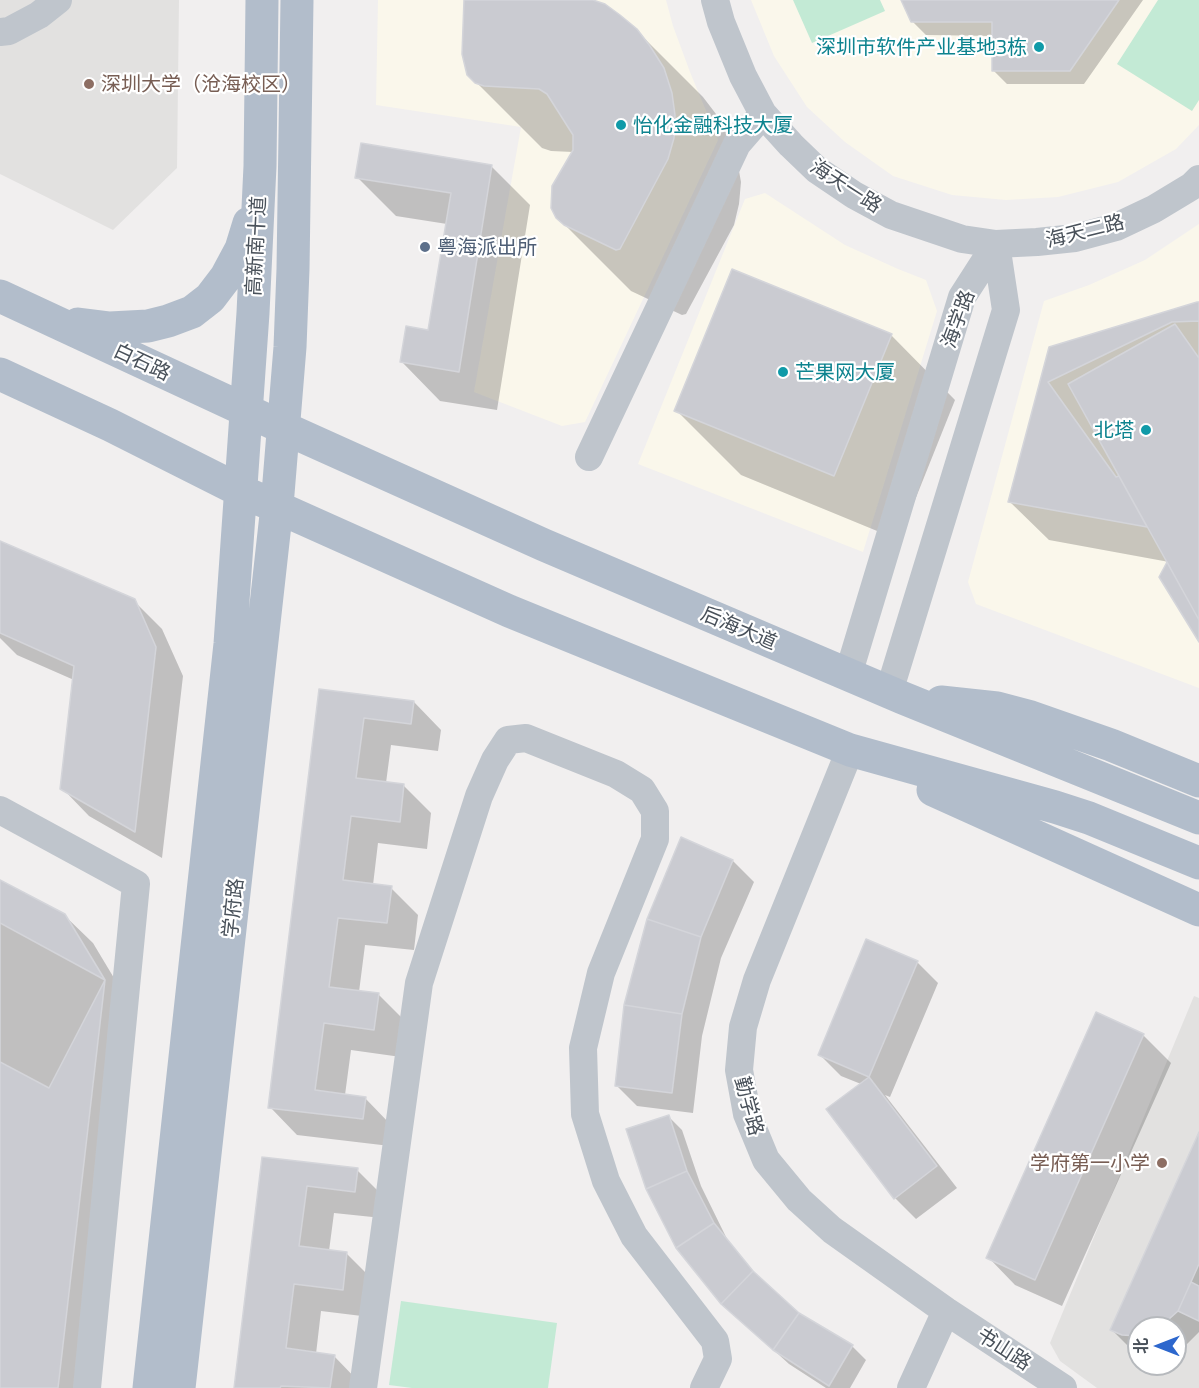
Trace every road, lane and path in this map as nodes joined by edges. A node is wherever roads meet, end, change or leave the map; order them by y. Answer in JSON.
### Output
{"nodes":[{"id":1,"x":58,"y":0,"type":"edge"},
{"id":2,"x":262,"y":0,"type":"edge"},
{"id":3,"x":297,"y":0,"type":"edge"},
{"id":4,"x":716,"y":0,"type":"edge"},
{"id":5,"x":0,"y":32,"type":"edge"},
{"id":6,"x":763,"y":114,"type":"junction"},
{"id":7,"x":260,"y":166,"type":"junction"},
{"id":8,"x":1199,"y":179,"type":"edge"},
{"id":9,"x":996,"y":244,"type":"junction"},
{"id":10,"x":0,"y":296,"type":"edge"},
{"id":11,"x":56,"y":321,"type":"junction"},
{"id":12,"x":0,"y":374,"type":"edge"},
{"id":13,"x":248,"y":411,"type":"junction"},
{"id":14,"x":284,"y":428,"type":"junction"},
{"id":15,"x":589,"y":457,"type":"dead end"},
{"id":16,"x":241,"y":491,"type":"junction"},
{"id":17,"x":278,"y":507,"type":"junction"},
{"id":18,"x":849,"y":675,"type":"junction"},
{"id":19,"x":896,"y":695,"type":"junction"},
{"id":20,"x":850,"y":750,"type":"junction"},
{"id":21,"x":1199,"y":781,"type":"edge"},
{"id":22,"x":0,"y":810,"type":"edge"},
{"id":23,"x":1199,"y":818,"type":"edge"},
{"id":24,"x":1199,"y":863,"type":"edge"},
{"id":25,"x":1199,"y":910,"type":"edge"},
{"id":26,"x":946,"y":1311,"type":"junction"},
{"id":27,"x":87,"y":1388,"type":"edge"},
{"id":28,"x":149,"y":1388,"type":"edge"},
{"id":29,"x":179,"y":1388,"type":"edge"},
{"id":30,"x":363,"y":1388,"type":"edge"},
{"id":31,"x":704,"y":1388,"type":"edge"},
{"id":32,"x":911,"y":1388,"type":"edge"},
{"id":33,"x":1063,"y":1388,"type":"edge"}],
"edges":[{"from":1,"to":5,"type":"street"},
{"from":2,"to":7,"type":"main road","name":"高新南十道"},
{"from":3,"to":14,"type":"main road","name":"高新南十道"},
{"from":4,"to":6,"type":"street","name":"海天一路"},
{"from":6,"to":9,"type":"street","name":"海天一路"},
{"from":6,"to":15,"type":"street"},
{"from":7,"to":11,"type":"main road"},
{"from":7,"to":13,"type":"main road","name":"高新南十道"},
{"from":8,"to":9,"type":"street","name":"海天二路"},
{"from":9,"to":18,"type":"street","name":"海学路"},
{"from":9,"to":19,"type":"street","name":"海学路"},
{"from":10,"to":11,"type":"main road","name":"白石路"},
{"from":11,"to":13,"type":"main road","name":"白石路"},
{"from":12,"to":16,"type":"main road"},
{"from":13,"to":14,"type":"main road","name":"白石路"},
{"from":13,"to":16,"type":"main road","name":"高新南十道"},
{"from":14,"to":17,"type":"main road","name":"学府路"},
{"from":14,"to":18,"type":"main road","name":"后海大道"},
{"from":16,"to":17,"type":"main road"},
{"from":16,"to":28,"type":"main road","name":"学府路"},
{"from":17,"to":20,"type":"main road"},
{"from":17,"to":29,"type":"main road","name":"学府路"},
{"from":18,"to":19,"type":"main road","name":"后海大道"},
{"from":19,"to":21,"type":"main road"},
{"from":19,"to":23,"type":"main road","name":"后海大道"},
{"from":20,"to":24,"type":"main road"},
{"from":20,"to":25,"type":"main road"},
{"from":20,"to":26,"type":"street","name":"勤学路"},
{"from":22,"to":27,"type":"street"},
{"from":26,"to":32,"type":"street"},
{"from":26,"to":33,"type":"street","name":"书山路"},
{"from":30,"to":31,"type":"street"}]}
